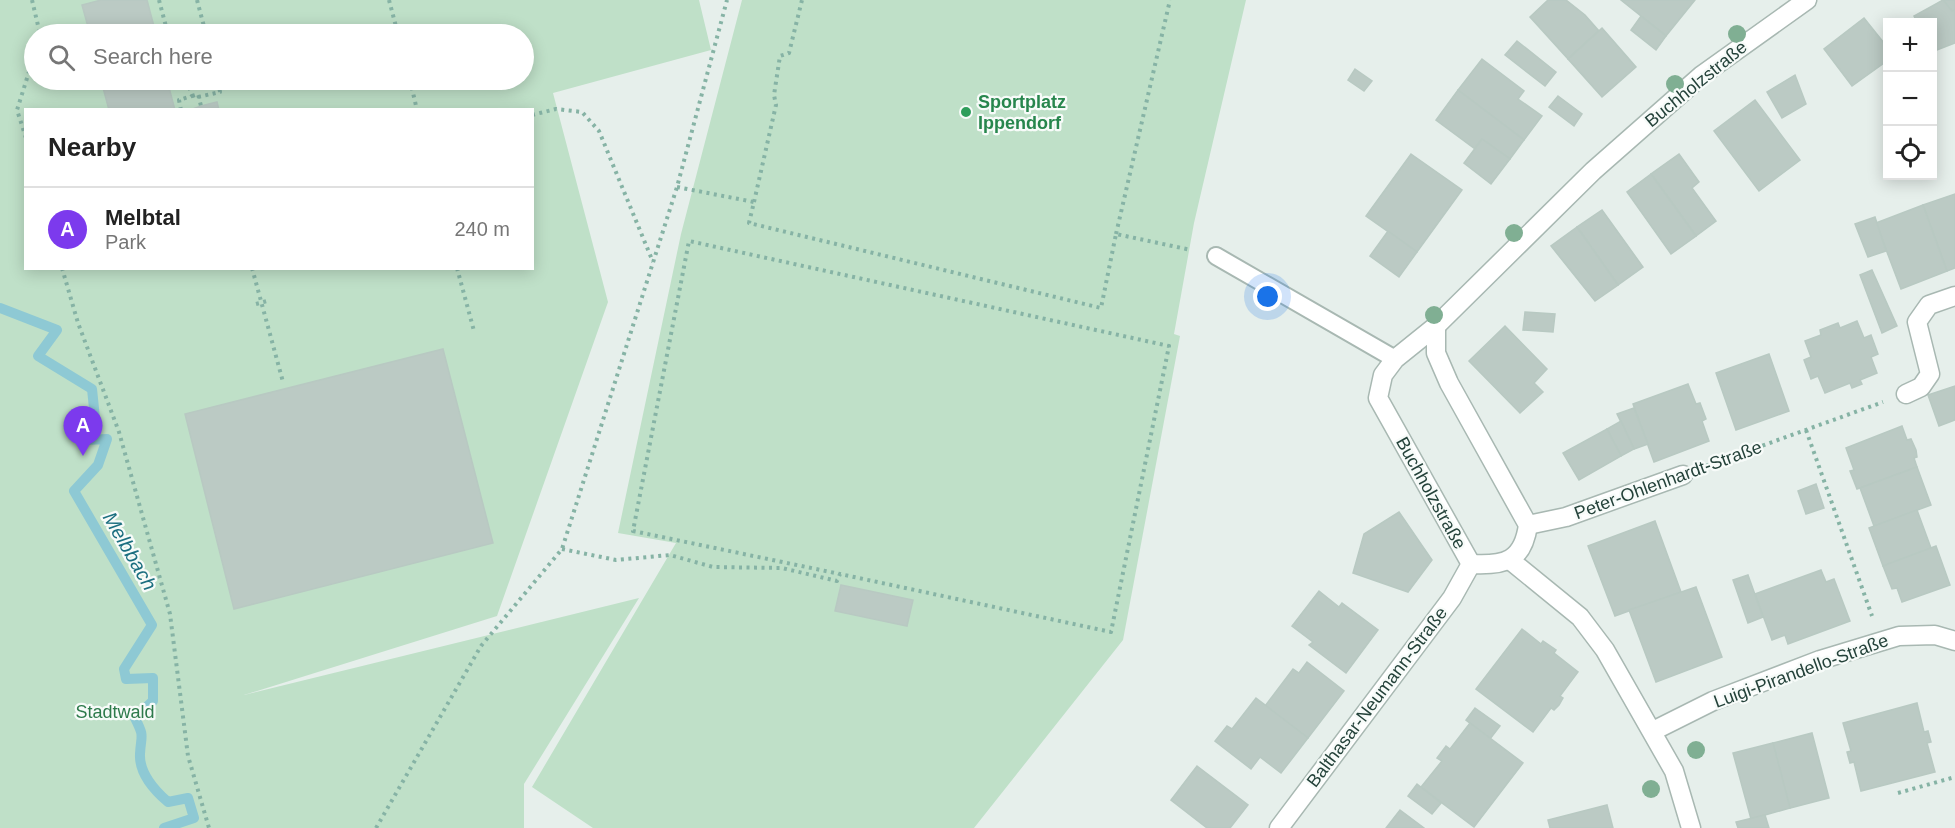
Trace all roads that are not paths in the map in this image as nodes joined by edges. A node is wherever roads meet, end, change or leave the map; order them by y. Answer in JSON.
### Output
{"nodes":[{"id":1,"x":1807,"y":0,"type":"edge"},
{"id":2,"x":1215,"y":256,"type":"road end"},
{"id":3,"x":1955,"y":296,"type":"edge"},
{"id":4,"x":1436,"y":326,"type":"junction"},
{"id":5,"x":1395,"y":359,"type":"junction"},
{"id":6,"x":1906,"y":394,"type":"road end"},
{"id":7,"x":1683,"y":475,"type":"road end"},
{"id":8,"x":1528,"y":525,"type":"junction"},
{"id":9,"x":1510,"y":560,"type":"junction"},
{"id":10,"x":1471,"y":564,"type":"junction"},
{"id":11,"x":1955,"y":641,"type":"edge"},
{"id":12,"x":1653,"y":731,"type":"junction"},
{"id":13,"x":1279,"y":828,"type":"edge"},
{"id":14,"x":1691,"y":828,"type":"edge"}],
"edges":[{"from":1,"to":4,"type":"street","name":"Buchholzstraße"},
{"from":2,"to":5,"type":"lane"},
{"from":3,"to":6,"type":"street"},
{"from":4,"to":5,"type":"street","name":"Buchholzstraße"},
{"from":4,"to":8,"type":"street"},
{"from":5,"to":10,"type":"street","name":"Buchholzstraße"},
{"from":7,"to":8,"type":"street","name":"Peter-Ohlenhardt-Straße"},
{"from":8,"to":9,"type":"street"},
{"from":9,"to":10,"type":"street","name":"Buchholzstraße"},
{"from":9,"to":12,"type":"street"},
{"from":10,"to":13,"type":"street","name":"Balthasar-Neumann-Straße"},
{"from":11,"to":12,"type":"street","name":"Luigi-Pirandello-Straße"},
{"from":12,"to":14,"type":"street"}]}
